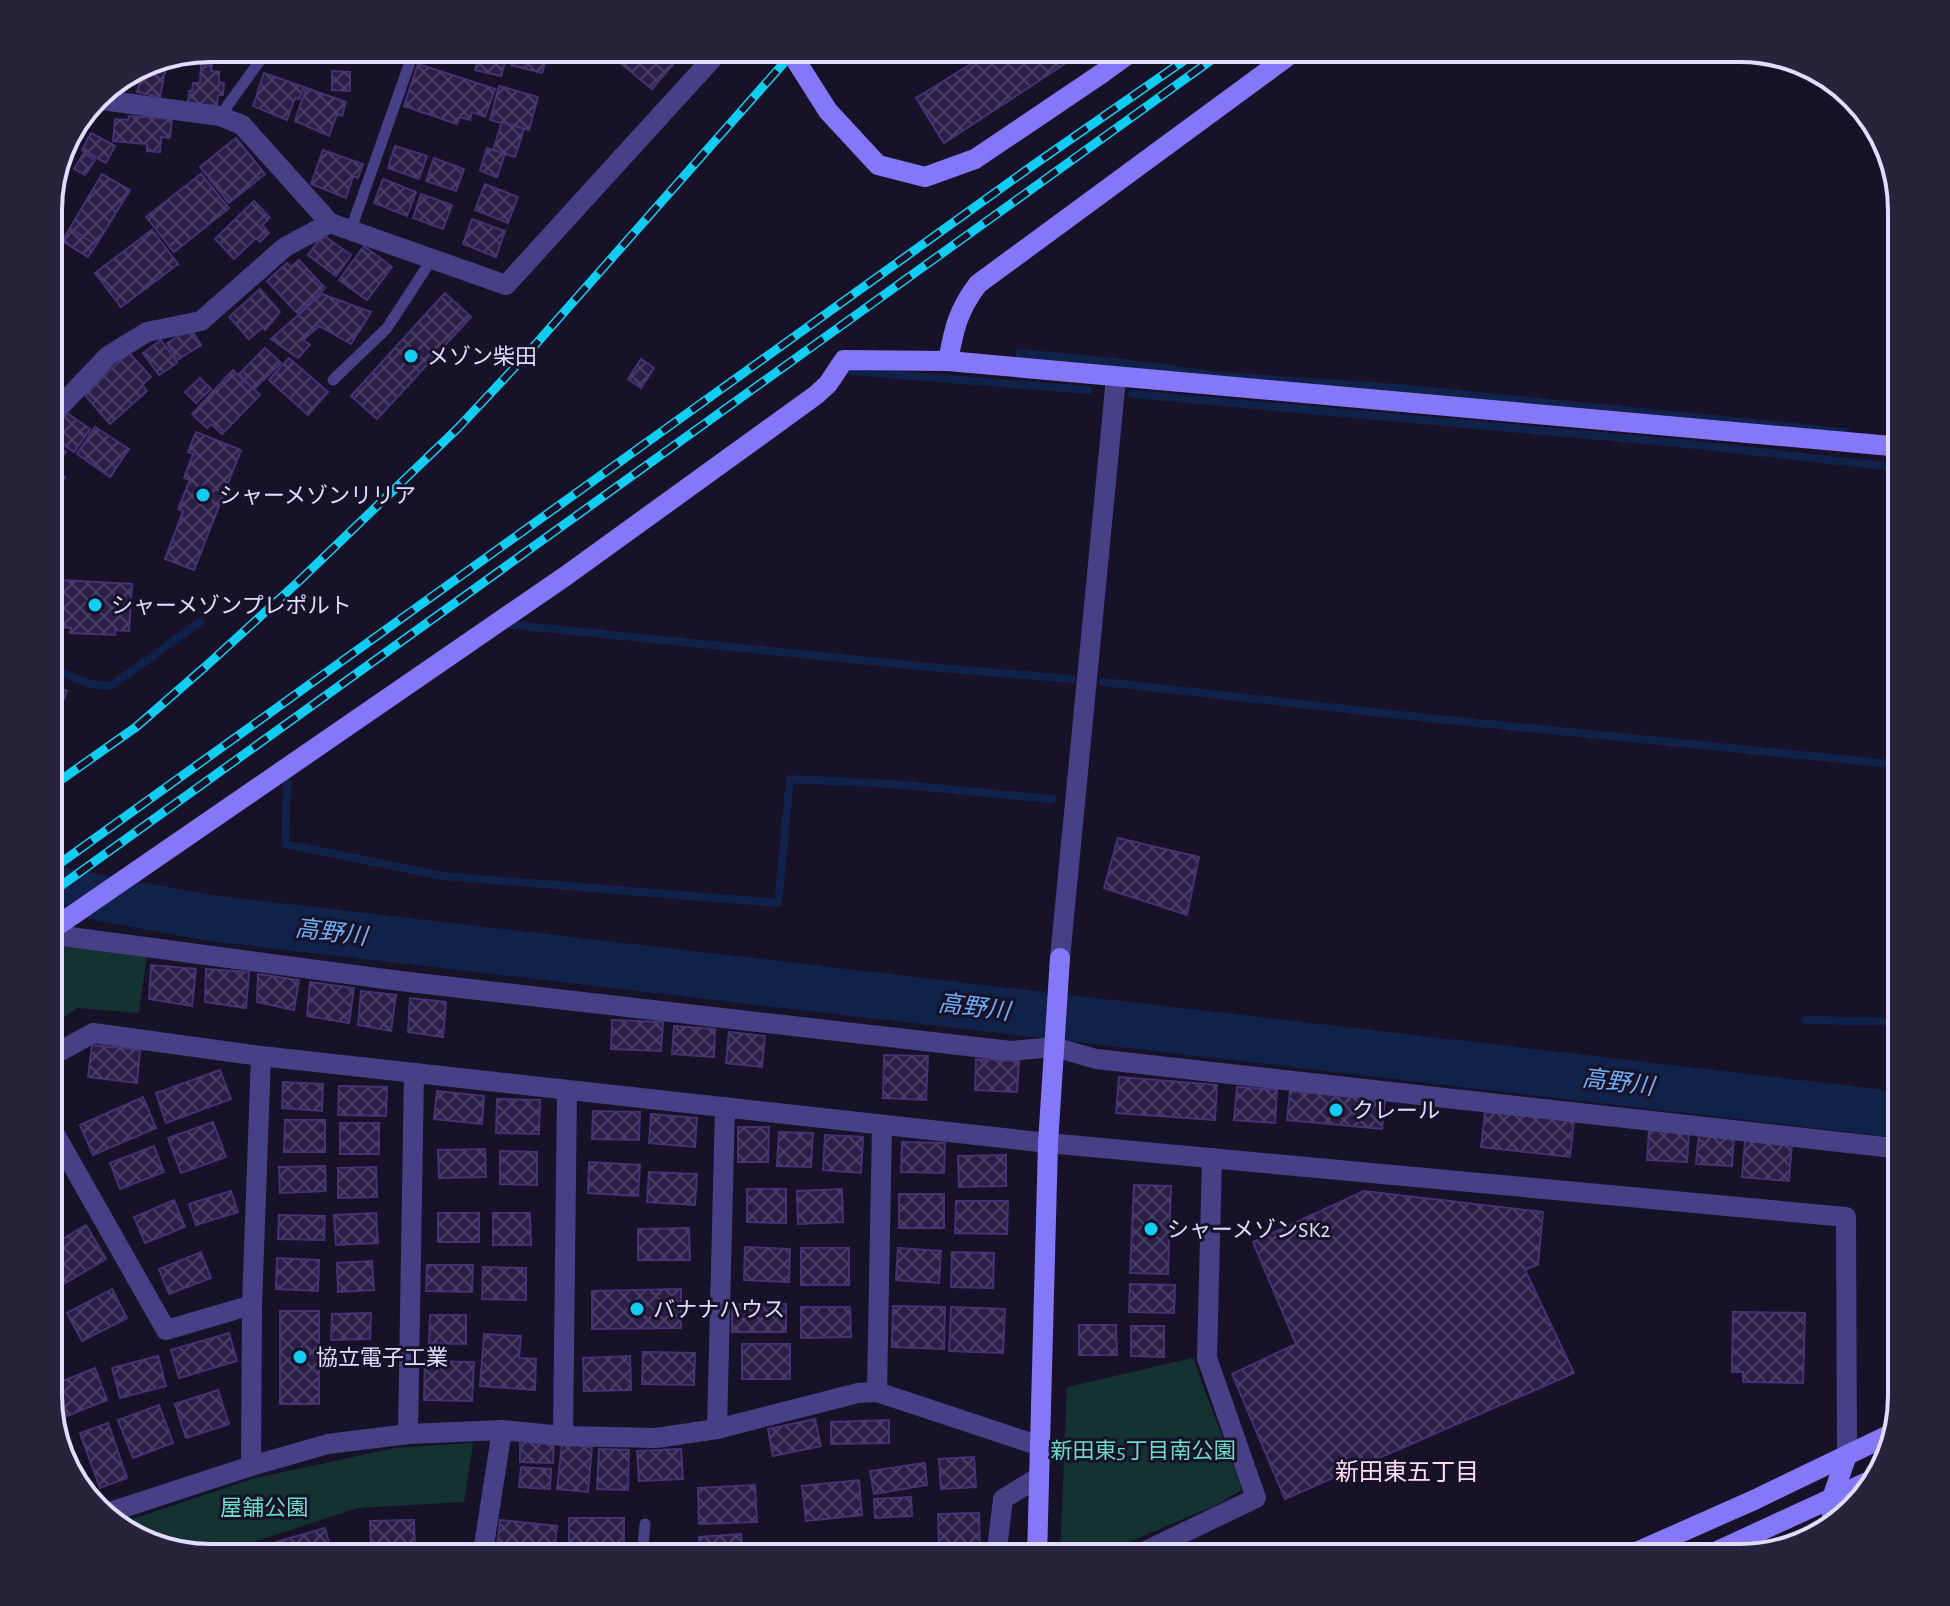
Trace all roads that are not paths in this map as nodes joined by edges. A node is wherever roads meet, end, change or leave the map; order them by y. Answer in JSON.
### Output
{"nodes":[{"id":1,"x":259,"y":62,"type":"edge"},
{"id":2,"x":410,"y":62,"type":"edge"},
{"id":3,"x":709,"y":62,"type":"edge"},
{"id":4,"x":797,"y":62,"type":"edge"},
{"id":5,"x":1118,"y":62,"type":"edge"},
{"id":6,"x":1280,"y":62,"type":"edge"},
{"id":7,"x":110,"y":101,"type":"edge"},
{"id":8,"x":220,"y":116,"type":"junction"},
{"id":9,"x":330,"y":223,"type":"junction"},
{"id":10,"x":351,"y":229,"type":"junction"},
{"id":11,"x":432,"y":259,"type":"junction"},
{"id":12,"x":948,"y":361,"type":"junction"},
{"id":13,"x":1116,"y":378,"type":"junction"},
{"id":14,"x":333,"y":380,"type":"dead end"},
{"id":15,"x":62,"y":404,"type":"edge"},
{"id":16,"x":1888,"y":446,"type":"edge"},
{"id":17,"x":62,"y":923,"type":"edge"},
{"id":18,"x":62,"y":931,"type":"edge"},
{"id":19,"x":1055,"y":1043,"type":"junction"},
{"id":20,"x":62,"y":1050,"type":"edge"},
{"id":21,"x":261,"y":1056,"type":"junction"},
{"id":22,"x":414,"y":1073,"type":"junction"},
{"id":23,"x":567,"y":1090,"type":"junction"},
{"id":24,"x":725,"y":1107,"type":"junction"},
{"id":25,"x":882,"y":1125,"type":"junction"},
{"id":26,"x":1048,"y":1143,"type":"junction"},
{"id":27,"x":62,"y":1147,"type":"edge"},
{"id":28,"x":1888,"y":1147,"type":"edge"},
{"id":29,"x":1212,"y":1158,"type":"junction"},
{"id":30,"x":252,"y":1305,"type":"junction"},
{"id":31,"x":877,"y":1392,"type":"junction"},
{"id":32,"x":717,"y":1429,"type":"junction"},
{"id":33,"x":502,"y":1430,"type":"junction"},
{"id":34,"x":408,"y":1434,"type":"junction"},
{"id":35,"x":563,"y":1436,"type":"junction"},
{"id":36,"x":1881,"y":1439,"type":"edge"},
{"id":37,"x":1040,"y":1446,"type":"junction"},
{"id":38,"x":1847,"y":1455,"type":"junction"},
{"id":39,"x":251,"y":1466,"type":"junction"},
{"id":40,"x":1039,"y":1477,"type":"junction"},
{"id":41,"x":1856,"y":1488,"type":"edge"},
{"id":42,"x":1848,"y":1497,"type":"edge"},
{"id":43,"x":1832,"y":1498,"type":"junction"},
{"id":44,"x":116,"y":1510,"type":"edge"},
{"id":45,"x":1832,"y":1512,"type":"edge"},
{"id":46,"x":645,"y":1524,"type":"dead end"},
{"id":47,"x":484,"y":1544,"type":"edge"},
{"id":48,"x":643,"y":1544,"type":"edge"},
{"id":49,"x":998,"y":1544,"type":"edge"},
{"id":50,"x":1037,"y":1544,"type":"edge"},
{"id":51,"x":1160,"y":1544,"type":"edge"},
{"id":52,"x":1655,"y":1544,"type":"edge"},
{"id":53,"x":1732,"y":1544,"type":"edge"}],
"edges":[{"from":1,"to":8,"type":"lane"},
{"from":2,"to":10,"type":"lane"},
{"from":3,"to":11,"type":"street"},
{"from":4,"to":5,"type":"street","bridge":true},
{"from":6,"to":12,"type":"street"},
{"from":7,"to":8,"type":"street"},
{"from":8,"to":9,"type":"street"},
{"from":9,"to":10,"type":"street"},
{"from":9,"to":15,"type":"street"},
{"from":10,"to":11,"type":"street"},
{"from":11,"to":14,"type":"lane"},
{"from":12,"to":13,"type":"street"},
{"from":12,"to":17,"type":"street"},
{"from":13,"to":16,"type":"street"},
{"from":13,"to":19,"type":"street"},
{"from":18,"to":19,"type":"street"},
{"from":19,"to":26,"type":"street"},
{"from":19,"to":28,"type":"street"},
{"from":20,"to":21,"type":"street"},
{"from":21,"to":22,"type":"street"},
{"from":21,"to":30,"type":"street"},
{"from":22,"to":23,"type":"street"},
{"from":22,"to":34,"type":"street"},
{"from":23,"to":24,"type":"street"},
{"from":23,"to":35,"type":"street"},
{"from":24,"to":25,"type":"street"},
{"from":24,"to":32,"type":"street"},
{"from":25,"to":26,"type":"street"},
{"from":25,"to":31,"type":"street"},
{"from":26,"to":29,"type":"street"},
{"from":26,"to":37,"type":"street"},
{"from":27,"to":30,"type":"street"},
{"from":29,"to":38,"type":"street"},
{"from":29,"to":51,"type":"street"},
{"from":30,"to":39,"type":"street"},
{"from":31,"to":32,"type":"street"},
{"from":31,"to":37,"type":"street"},
{"from":32,"to":35,"type":"street"},
{"from":33,"to":34,"type":"street"},
{"from":33,"to":35,"type":"street"},
{"from":33,"to":47,"type":"street"},
{"from":34,"to":39,"type":"street"},
{"from":36,"to":38,"type":"street"},
{"from":37,"to":40,"type":"street"},
{"from":38,"to":41,"type":"street"},
{"from":38,"to":43,"type":"street"},
{"from":38,"to":52,"type":"street"},
{"from":39,"to":44,"type":"street"},
{"from":40,"to":49,"type":"street"},
{"from":40,"to":50,"type":"street"},
{"from":42,"to":43,"type":"street"},
{"from":43,"to":45,"type":"street"},
{"from":43,"to":53,"type":"street"},
{"from":46,"to":48,"type":"lane"}]}
